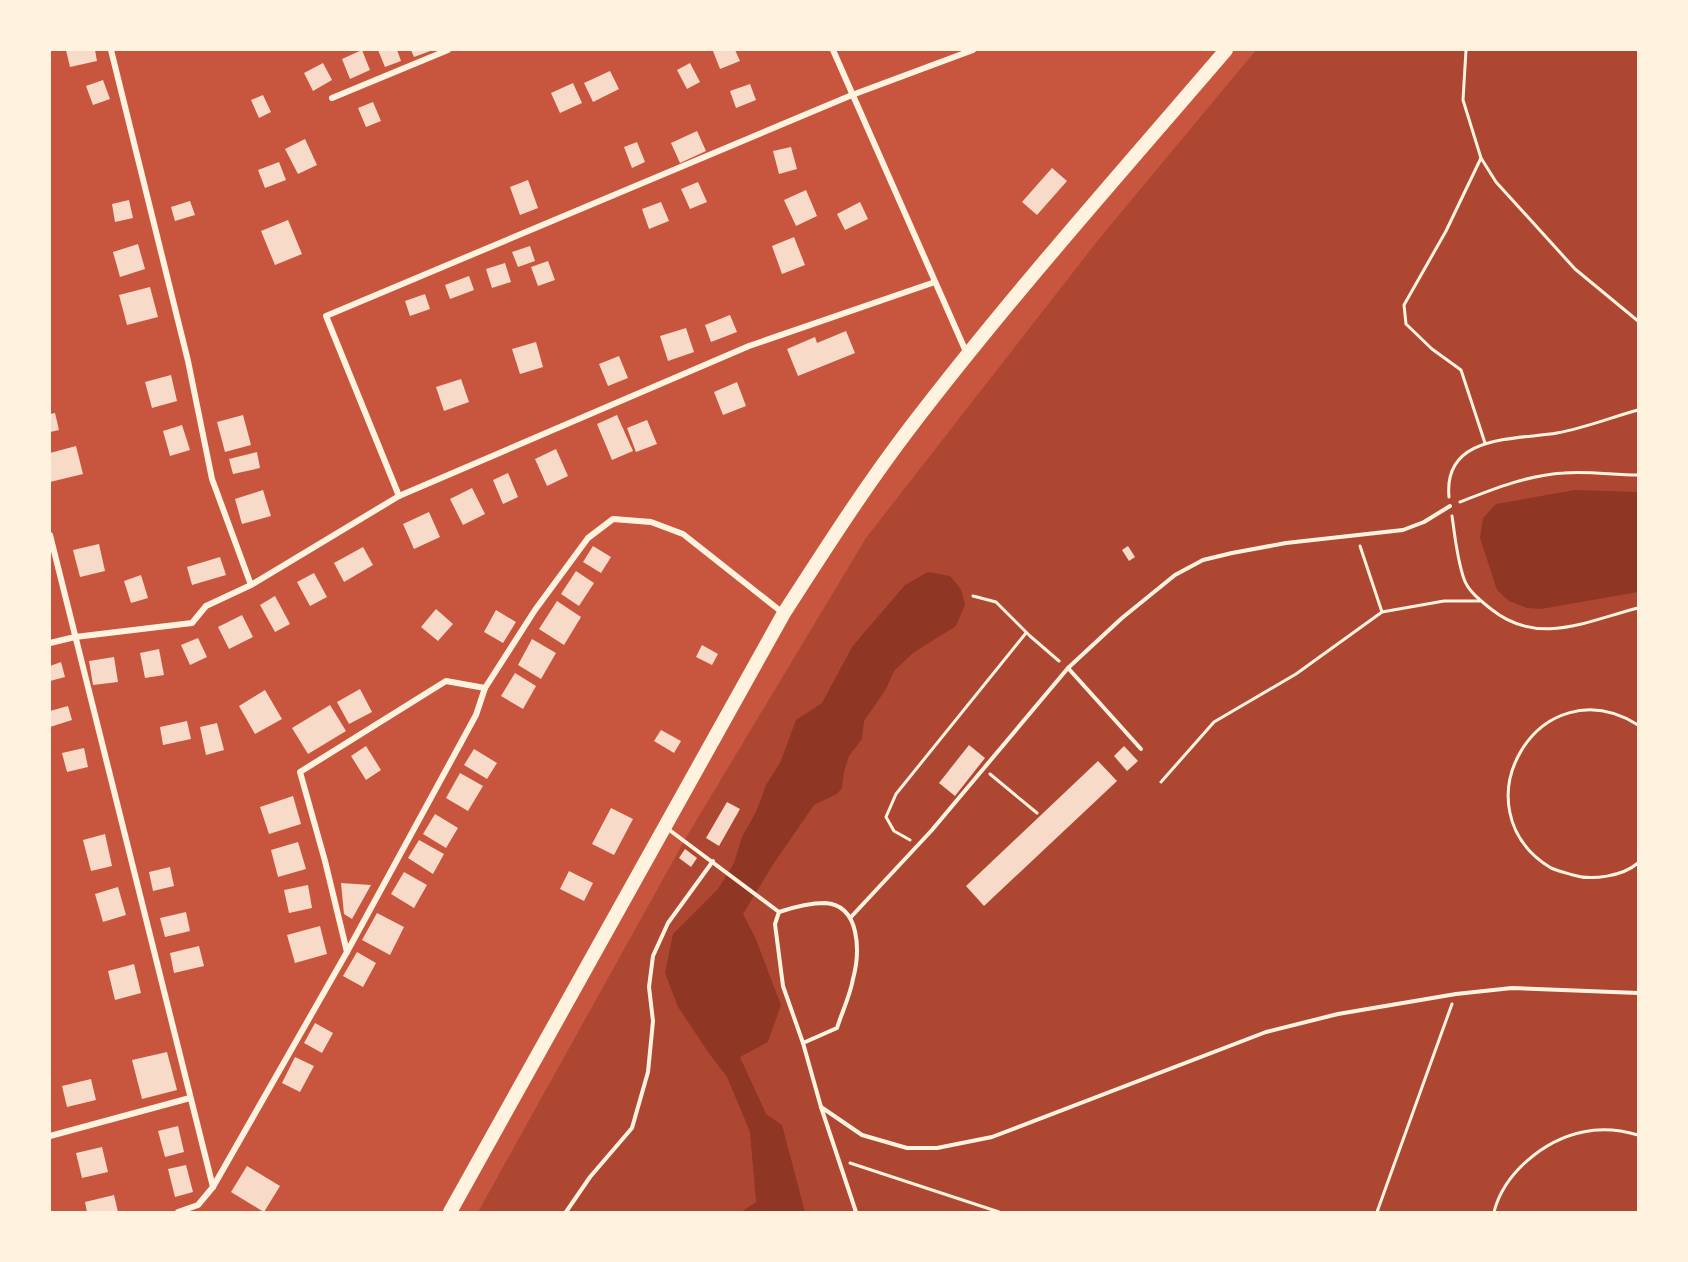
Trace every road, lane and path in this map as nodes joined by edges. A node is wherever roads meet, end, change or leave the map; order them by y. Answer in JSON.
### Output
{"nodes":[{"id":1,"x":111,"y":50,"type":"edge"},
{"id":2,"x":448,"y":50,"type":"edge"},
{"id":3,"x":833,"y":50,"type":"edge"},
{"id":4,"x":973,"y":50,"type":"edge"},
{"id":5,"x":1226,"y":50,"type":"edge"},
{"id":6,"x":1466,"y":50,"type":"edge"},
{"id":7,"x":852,"y":95,"type":"junction"},
{"id":8,"x":332,"y":98,"type":"dead end"},
{"id":9,"x":1481,"y":158,"type":"junction"},
{"id":10,"x":935,"y":282,"type":"junction"},
{"id":11,"x":1638,"y":321,"type":"edge"},
{"id":12,"x":967,"y":355,"type":"junction"},
{"id":13,"x":1638,"y":410,"type":"edge"},
{"id":14,"x":1485,"y":443,"type":"junction"},
{"id":15,"x":1638,"y":475,"type":"edge"},
{"id":16,"x":399,"y":496,"type":"junction"},
{"id":17,"x":1450,"y":506,"type":"junction"},
{"id":18,"x":50,"y":535,"type":"edge"},
{"id":19,"x":1356,"y":535,"type":"junction"},
{"id":20,"x":251,"y":585,"type":"junction"},
{"id":21,"x":973,"y":596,"type":"dead end"},
{"id":22,"x":1480,"y":600,"type":"junction"},
{"id":23,"x":1638,"y":608,"type":"edge"},
{"id":24,"x":1382,"y":612,"type":"junction"},
{"id":25,"x":784,"y":613,"type":"junction"},
{"id":26,"x":1026,"y":633,"type":"junction"},
{"id":27,"x":75,"y":637,"type":"junction"},
{"id":28,"x":50,"y":643,"type":"edge"},
{"id":29,"x":1068,"y":668,"type":"junction"},
{"id":30,"x":485,"y":688,"type":"junction"},
{"id":31,"x":1638,"y":725,"type":"edge"},
{"id":32,"x":1141,"y":749,"type":"dead end"},
{"id":33,"x":984,"y":770,"type":"junction"},
{"id":34,"x":1161,"y":782,"type":"dead end"},
{"id":35,"x":1037,"y":813,"type":"dead end"},
{"id":36,"x":664,"y":826,"type":"junction"},
{"id":37,"x":932,"y":830,"type":"junction"},
{"id":38,"x":713,"y":861,"type":"junction"},
{"id":39,"x":1638,"y":863,"type":"edge"},
{"id":40,"x":779,"y":912,"type":"junction"},
{"id":41,"x":851,"y":917,"type":"junction"},
{"id":42,"x":347,"y":952,"type":"junction"},
{"id":43,"x":1638,"y":993,"type":"edge"},
{"id":44,"x":1455,"y":994,"type":"junction"},
{"id":45,"x":803,"y":1043,"type":"junction"},
{"id":46,"x":190,"y":1098,"type":"junction"},
{"id":47,"x":821,"y":1107,"type":"junction"},
{"id":48,"x":1638,"y":1135,"type":"edge"},
{"id":49,"x":50,"y":1136,"type":"edge"},
{"id":50,"x":838,"y":1160,"type":"junction"},
{"id":51,"x":213,"y":1187,"type":"junction"},
{"id":52,"x":178,"y":1212,"type":"edge"},
{"id":53,"x":450,"y":1212,"type":"edge"},
{"id":54,"x":566,"y":1212,"type":"edge"},
{"id":55,"x":854,"y":1212,"type":"edge"},
{"id":56,"x":999,"y":1212,"type":"edge"},
{"id":57,"x":1377,"y":1212,"type":"edge"},
{"id":58,"x":1494,"y":1212,"type":"edge"}],
"edges":[{"from":1,"to":20,"type":"street"},
{"from":2,"to":8,"type":"street"},
{"from":3,"to":7,"type":"street"},
{"from":4,"to":7,"type":"street"},
{"from":5,"to":12,"type":"main road"},
{"from":6,"to":9,"type":"path"},
{"from":7,"to":10,"type":"street"},
{"from":7,"to":16,"type":"street"},
{"from":9,"to":11,"type":"path"},
{"from":9,"to":14,"type":"path"},
{"from":10,"to":12,"type":"street"},
{"from":10,"to":16,"type":"street"},
{"from":12,"to":25,"type":"main road"},
{"from":13,"to":14,"type":"path"},
{"from":14,"to":17,"type":"path"},
{"from":15,"to":17,"type":"path"},
{"from":16,"to":20,"type":"street"},
{"from":17,"to":19,"type":"lane"},
{"from":17,"to":22,"type":"path"},
{"from":18,"to":27,"type":"street"},
{"from":19,"to":24,"type":"path"},
{"from":19,"to":29,"type":"lane"},
{"from":20,"to":27,"type":"street"},
{"from":21,"to":26,"type":"path"},
{"from":22,"to":23,"type":"path"},
{"from":22,"to":24,"type":"path"},
{"from":24,"to":34,"type":"path"},
{"from":25,"to":30,"type":"street"},
{"from":25,"to":36,"type":"main road"},
{"from":26,"to":29,"type":"path"},
{"from":26,"to":37,"type":"path"},
{"from":27,"to":28,"type":"street"},
{"from":27,"to":46,"type":"street"},
{"from":29,"to":32,"type":"lane"},
{"from":29,"to":33,"type":"lane"},
{"from":30,"to":42,"type":"street"},
{"from":30,"to":42,"type":"street"},
{"from":31,"to":39,"type":"path"},
{"from":33,"to":35,"type":"path"},
{"from":33,"to":37,"type":"lane"},
{"from":36,"to":38,"type":"lane"},
{"from":36,"to":53,"type":"main road"},
{"from":37,"to":41,"type":"lane"},
{"from":38,"to":40,"type":"lane"},
{"from":38,"to":54,"type":"lane"},
{"from":40,"to":41,"type":"lane"},
{"from":40,"to":45,"type":"lane"},
{"from":41,"to":45,"type":"lane"},
{"from":42,"to":51,"type":"street"},
{"from":43,"to":44,"type":"lane"},
{"from":44,"to":47,"type":"lane"},
{"from":44,"to":57,"type":"path"},
{"from":45,"to":47,"type":"lane"},
{"from":46,"to":49,"type":"street"},
{"from":46,"to":51,"type":"street"},
{"from":47,"to":50,"type":"lane"},
{"from":48,"to":58,"type":"path"},
{"from":50,"to":55,"type":"lane"},
{"from":50,"to":56,"type":"path"},
{"from":51,"to":52,"type":"street"}]}
